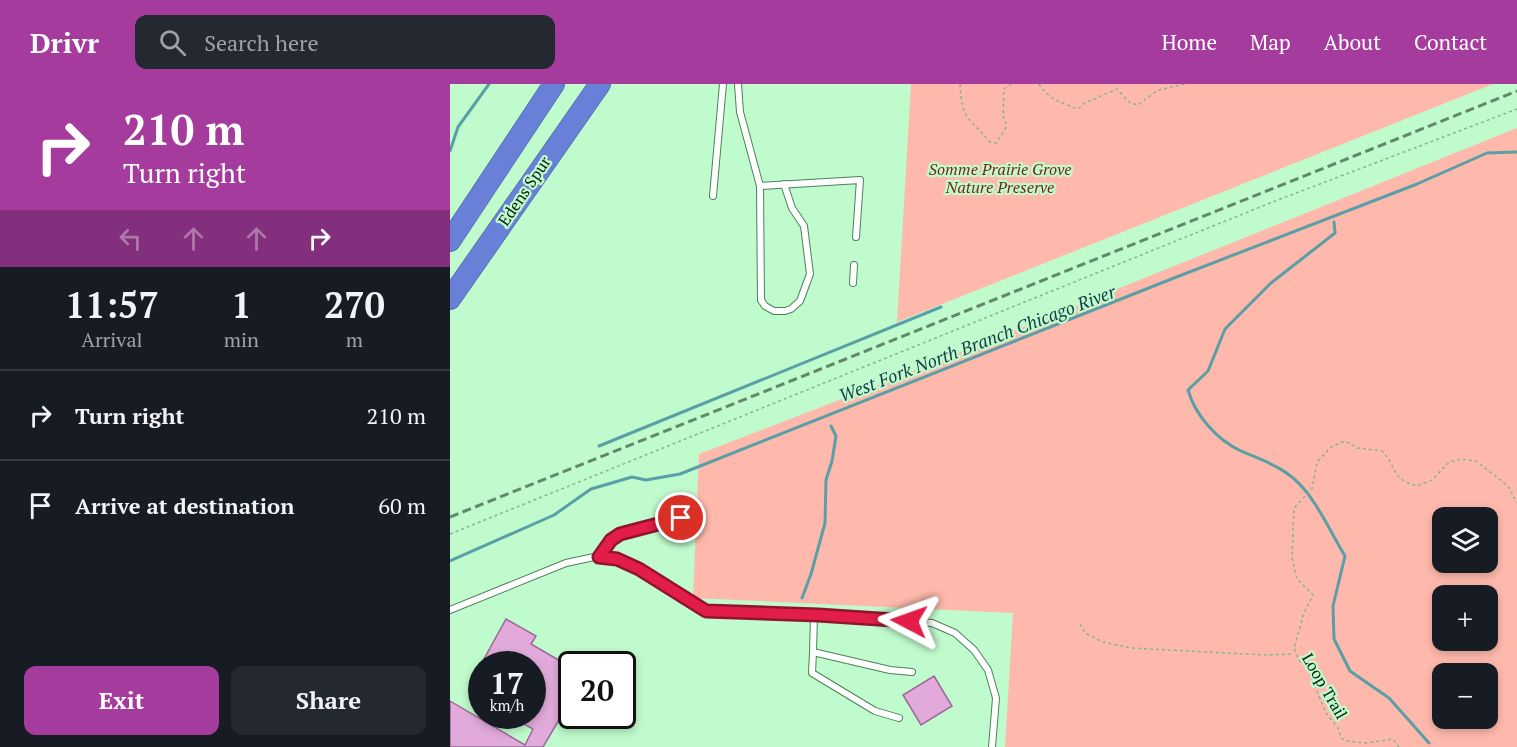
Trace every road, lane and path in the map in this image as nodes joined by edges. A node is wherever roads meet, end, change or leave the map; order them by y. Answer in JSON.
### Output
{"nodes":[{"id":1,"x":554,"y":84,"type":"edge"},
{"id":2,"x":600,"y":84,"type":"edge"},
{"id":3,"x":723,"y":84,"type":"edge"},
{"id":4,"x":738,"y":84,"type":"edge"},
{"id":5,"x":960,"y":84,"type":"edge"},
{"id":6,"x":1011,"y":84,"type":"edge"},
{"id":7,"x":1039,"y":84,"type":"edge"},
{"id":8,"x":1185,"y":84,"type":"edge"},
{"id":9,"x":1517,"y":109,"type":"edge"},
{"id":10,"x":784,"y":184,"type":"junction"},
{"id":11,"x":760,"y":186,"type":"junction"},
{"id":12,"x":713,"y":196,"type":"dead end"},
{"id":13,"x":856,"y":237,"type":"dead end"},
{"id":14,"x":450,"y":241,"type":"edge"},
{"id":15,"x":854,"y":265,"type":"dead end"},
{"id":16,"x":853,"y":283,"type":"dead end"},
{"id":17,"x":450,"y":299,"type":"edge"},
{"id":18,"x":1517,"y":503,"type":"edge"},
{"id":19,"x":681,"y":518,"type":"dead end"},
{"id":20,"x":450,"y":534,"type":"edge"},
{"id":21,"x":599,"y":557,"type":"junction"},
{"id":22,"x":450,"y":610,"type":"edge"},
{"id":23,"x":814,"y":615,"type":"junction"},
{"id":24,"x":1080,"y":624,"type":"dead end"},
{"id":25,"x":813,"y":652,"type":"junction"},
{"id":26,"x":1295,"y":654,"type":"junction"},
{"id":27,"x":912,"y":672,"type":"dead end"},
{"id":28,"x":899,"y":718,"type":"dead end"},
{"id":29,"x":992,"y":747,"type":"edge"},
{"id":30,"x":1399,"y":747,"type":"edge"}],
"edges":[{"from":1,"to":14,"type":"highway","name":"Edens Spur"},
{"from":2,"to":17,"type":"highway","name":"Edens Spur"},
{"from":3,"to":12,"type":"lane"},
{"from":4,"to":11,"type":"lane"},
{"from":5,"to":6,"type":"path"},
{"from":7,"to":8,"type":"path"},
{"from":9,"to":20,"type":"path"},
{"from":10,"to":11,"type":"lane"},
{"from":10,"to":11,"type":"lane"},
{"from":10,"to":13,"type":"lane"},
{"from":15,"to":16,"type":"lane"},
{"from":18,"to":26,"type":"path","name":"Loop Trail"},
{"from":19,"to":21,"type":"lane"},
{"from":21,"to":22,"type":"lane"},
{"from":21,"to":23,"type":"lane"},
{"from":23,"to":25,"type":"lane"},
{"from":23,"to":29,"type":"lane"},
{"from":24,"to":26,"type":"path"},
{"from":25,"to":27,"type":"lane"},
{"from":25,"to":28,"type":"lane"},
{"from":26,"to":30,"type":"path","name":"Loop Trail"}]}
